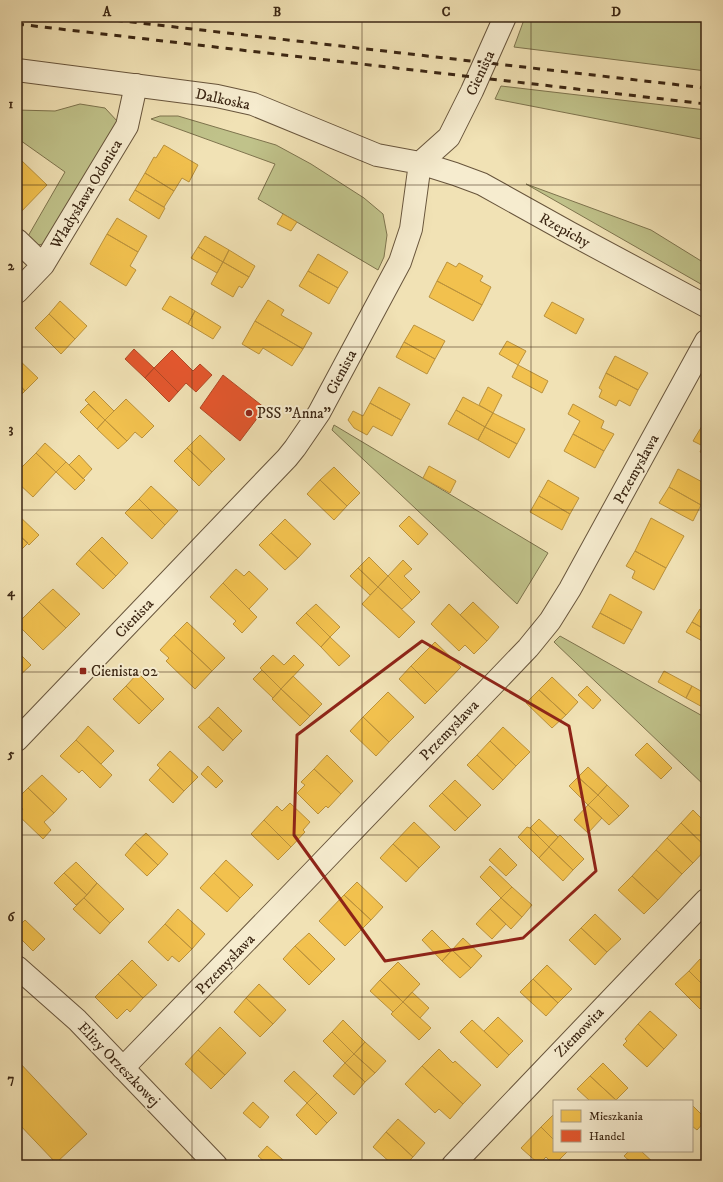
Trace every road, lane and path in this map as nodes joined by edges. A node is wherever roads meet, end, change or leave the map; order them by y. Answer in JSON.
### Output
{"nodes":[{"id":1,"x":505,"y":17,"type":"edge"},
{"id":2,"x":17,"y":70,"type":"edge"},
{"id":3,"x":136,"y":85,"type":"junction"},
{"id":4,"x":420,"y":163,"type":"junction"},
{"id":5,"x":17,"y":240,"type":"edge"},
{"id":6,"x":43,"y":265,"type":"junction"},
{"id":7,"x":17,"y":292,"type":"edge"},
{"id":8,"x":706,"y":306,"type":"edge"},
{"id":9,"x":706,"y":341,"type":"edge"},
{"id":10,"x":17,"y":740,"type":"edge"},
{"id":11,"x":706,"y":900,"type":"edge"},
{"id":12,"x":17,"y":967,"type":"edge"},
{"id":13,"x":123,"y":1068,"type":"junction"},
{"id":14,"x":216,"y":1165,"type":"edge"},
{"id":15,"x":452,"y":1165,"type":"edge"}],
"edges":[{"from":1,"to":4,"type":"street","name":"Cienista"},
{"from":2,"to":3,"type":"street","name":"Dalkoska"},
{"from":3,"to":4,"type":"street","name":"Dalkoska"},
{"from":3,"to":6,"type":"street","name":"Władysława Odonica"},
{"from":4,"to":8,"type":"street","name":"Rzepichy"},
{"from":4,"to":10,"type":"street","name":"Cienista"},
{"from":5,"to":6,"type":"street"},
{"from":6,"to":7,"type":"street","name":"Władysława Odonica"},
{"from":9,"to":13,"type":"street","name":"Przemysława"},
{"from":11,"to":15,"type":"street","name":"Ziemowita"},
{"from":12,"to":13,"type":"street","name":"Elizy Orzeszkowej"},
{"from":13,"to":14,"type":"street","name":"Elizy Orzeszkowej"}]}
